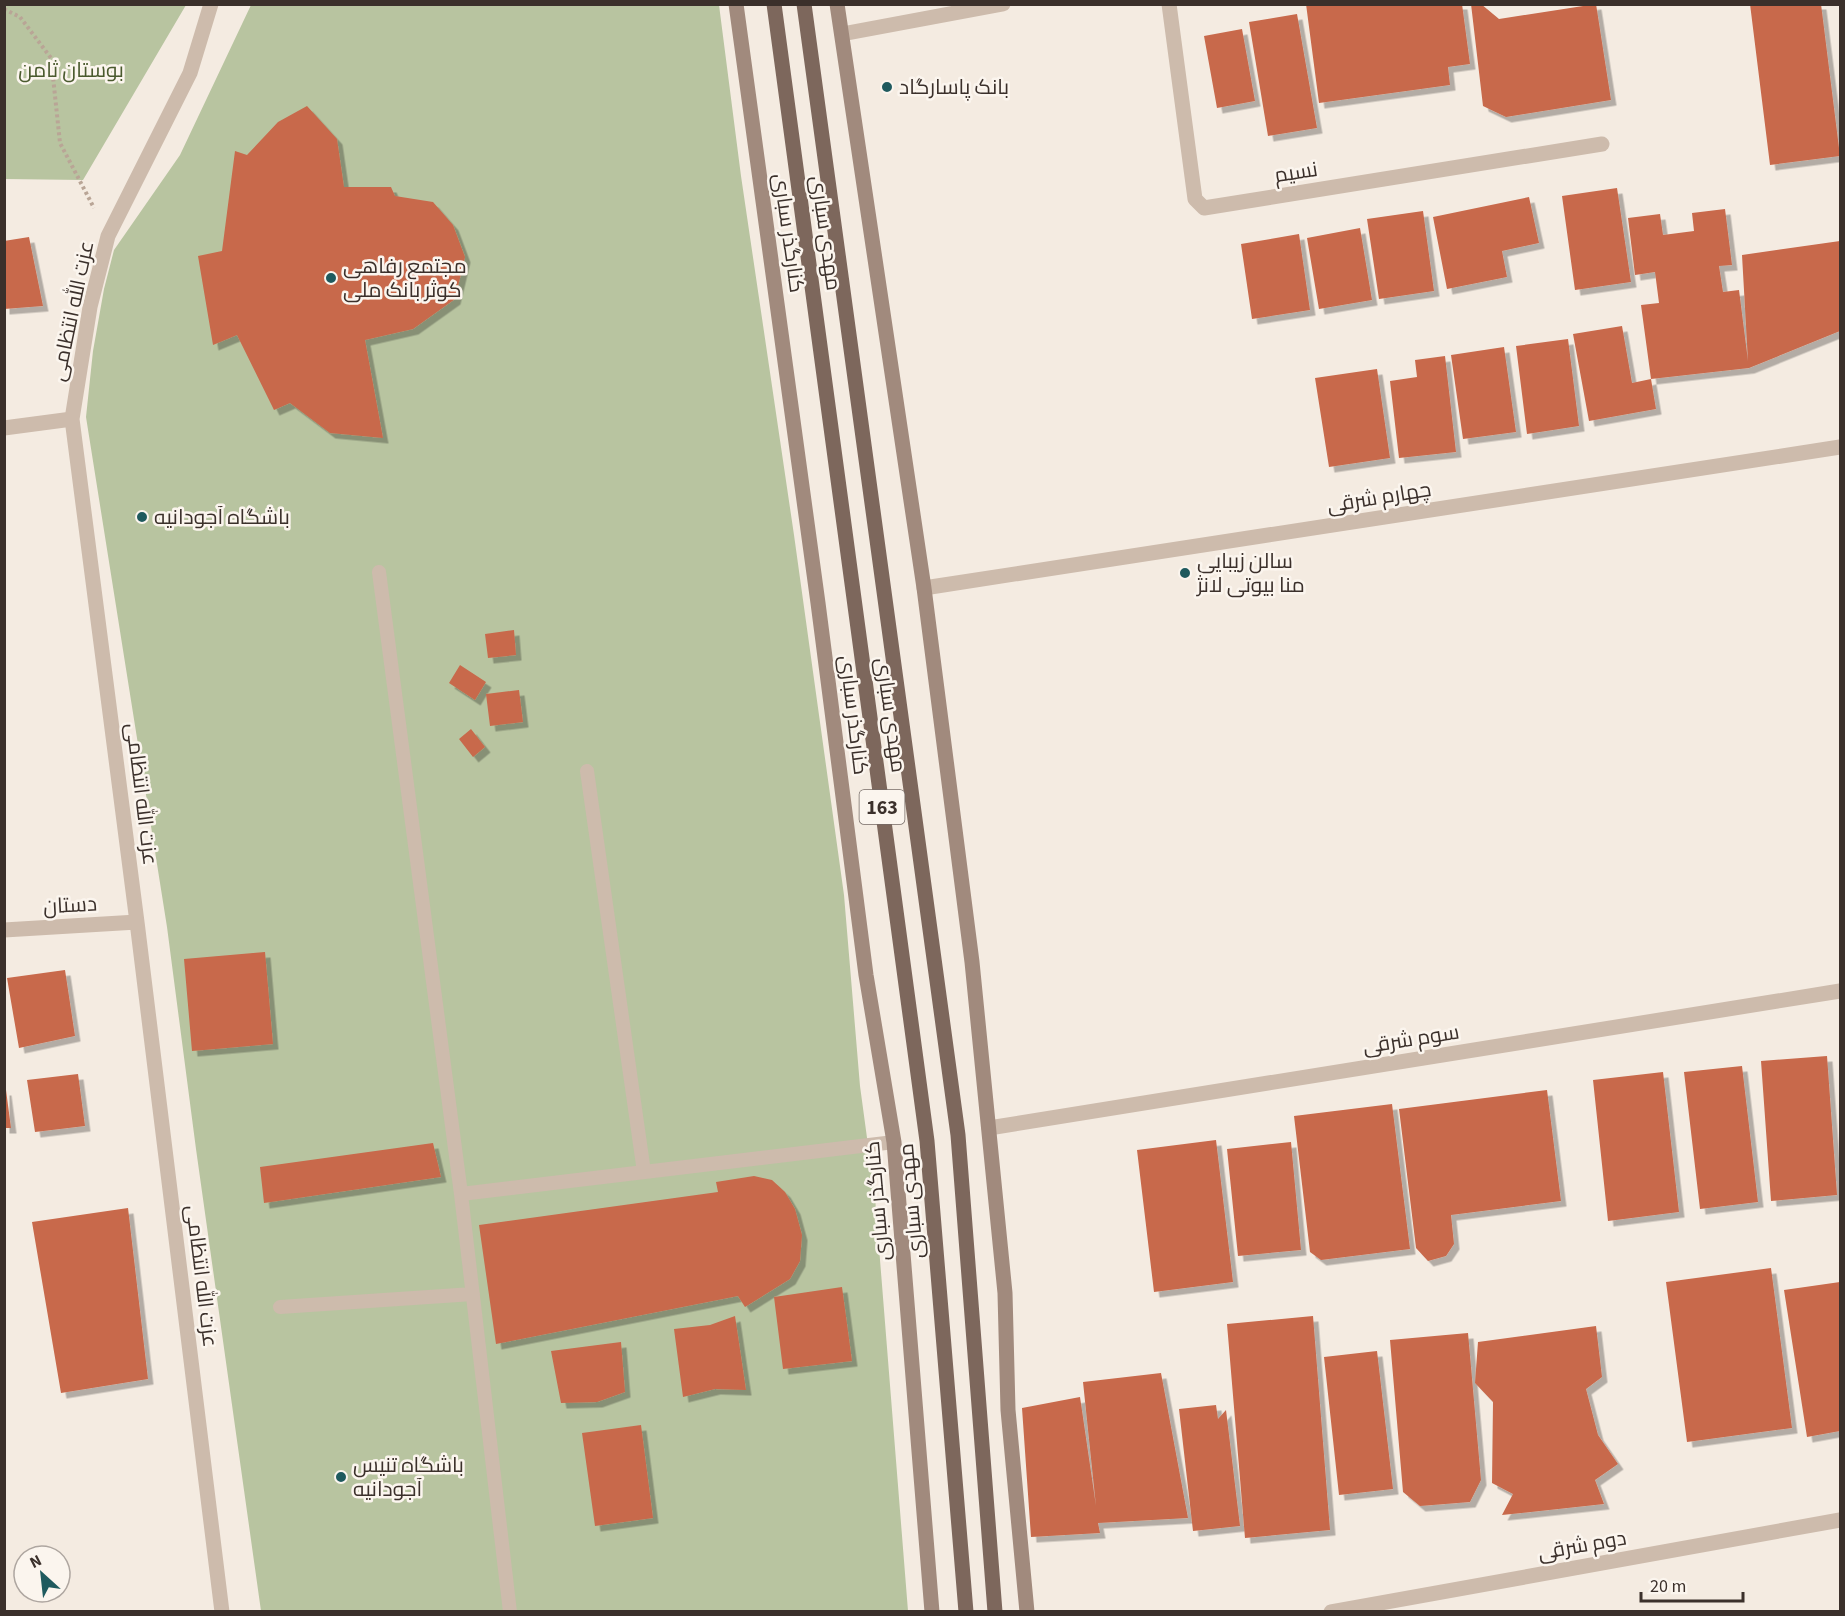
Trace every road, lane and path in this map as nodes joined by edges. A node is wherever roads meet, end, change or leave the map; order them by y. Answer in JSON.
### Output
{"nodes":[{"id":1,"x":211,"y":4,"type":"edge"},
{"id":2,"x":736,"y":4,"type":"edge"},
{"id":3,"x":774,"y":4,"type":"edge"},
{"id":4,"x":804,"y":4,"type":"edge"},
{"id":5,"x":837,"y":4,"type":"edge"},
{"id":6,"x":1003,"y":4,"type":"edge"},
{"id":7,"x":1169,"y":4,"type":"edge"},
{"id":8,"x":4,"y":9,"type":"edge"},
{"id":9,"x":842,"y":34,"type":"junction"},
{"id":10,"x":1602,"y":144,"type":"dead end"},
{"id":11,"x":108,"y":236,"type":"junction"},
{"id":12,"x":72,"y":419,"type":"junction"},
{"id":13,"x":4,"y":428,"type":"edge"},
{"id":14,"x":1840,"y":447,"type":"edge"},
{"id":15,"x":380,"y":572,"type":"dead end"},
{"id":16,"x":924,"y":588,"type":"junction"},
{"id":17,"x":587,"y":771,"type":"dead end"},
{"id":18,"x":137,"y":922,"type":"junction"},
{"id":19,"x":4,"y":930,"type":"edge"},
{"id":20,"x":1840,"y":991,"type":"edge"},
{"id":21,"x":989,"y":1128,"type":"junction"},
{"id":22,"x":894,"y":1142,"type":"junction"},
{"id":23,"x":644,"y":1172,"type":"junction"},
{"id":24,"x":461,"y":1194,"type":"junction"},
{"id":25,"x":473,"y":1294,"type":"junction"},
{"id":26,"x":280,"y":1307,"type":"dead end"},
{"id":27,"x":1840,"y":1520,"type":"edge"},
{"id":28,"x":222,"y":1611,"type":"edge"},
{"id":29,"x":510,"y":1611,"type":"edge"},
{"id":30,"x":932,"y":1611,"type":"edge"},
{"id":31,"x":966,"y":1611,"type":"edge"},
{"id":32,"x":995,"y":1611,"type":"edge"},
{"id":33,"x":1027,"y":1611,"type":"edge"},
{"id":34,"x":1331,"y":1611,"type":"edge"}],
"edges":[{"from":1,"to":11,"type":"street","name":"عزت الله انتظامی"},
{"from":2,"to":22,"type":"main road","name":"کنارگذر سباری"},
{"from":3,"to":31,"type":"main road","name":"مهدی سباری","number":"163"},
{"from":4,"to":32,"type":"main road","name":"مهدی سباری","number":"163"},
{"from":5,"to":9,"type":"main road"},
{"from":6,"to":9,"type":"street"},
{"from":7,"to":10,"type":"street","name":"نسیم"},
{"from":8,"to":11,"type":"path"},
{"from":9,"to":16,"type":"main road"},
{"from":11,"to":12,"type":"street","name":"عزت الله انتظامی"},
{"from":12,"to":13,"type":"street"},
{"from":12,"to":18,"type":"street","name":"عزت الله انتظامی"},
{"from":14,"to":16,"type":"street","name":"چهارم شرقی"},
{"from":15,"to":24,"type":"lane"},
{"from":16,"to":21,"type":"main road"},
{"from":17,"to":23,"type":"lane"},
{"from":18,"to":19,"type":"street","name":"دستان"},
{"from":18,"to":28,"type":"street","name":"عزت الله انتظامی"},
{"from":20,"to":21,"type":"street","name":"سوم شرقی"},
{"from":21,"to":33,"type":"main road"},
{"from":22,"to":23,"type":"lane"},
{"from":22,"to":30,"type":"main road","name":"کنارگذر سباری"},
{"from":23,"to":24,"type":"lane"},
{"from":24,"to":25,"type":"lane"},
{"from":25,"to":26,"type":"lane"},
{"from":25,"to":29,"type":"lane"},
{"from":27,"to":34,"type":"street","name":"دوم شرقی"}]}
